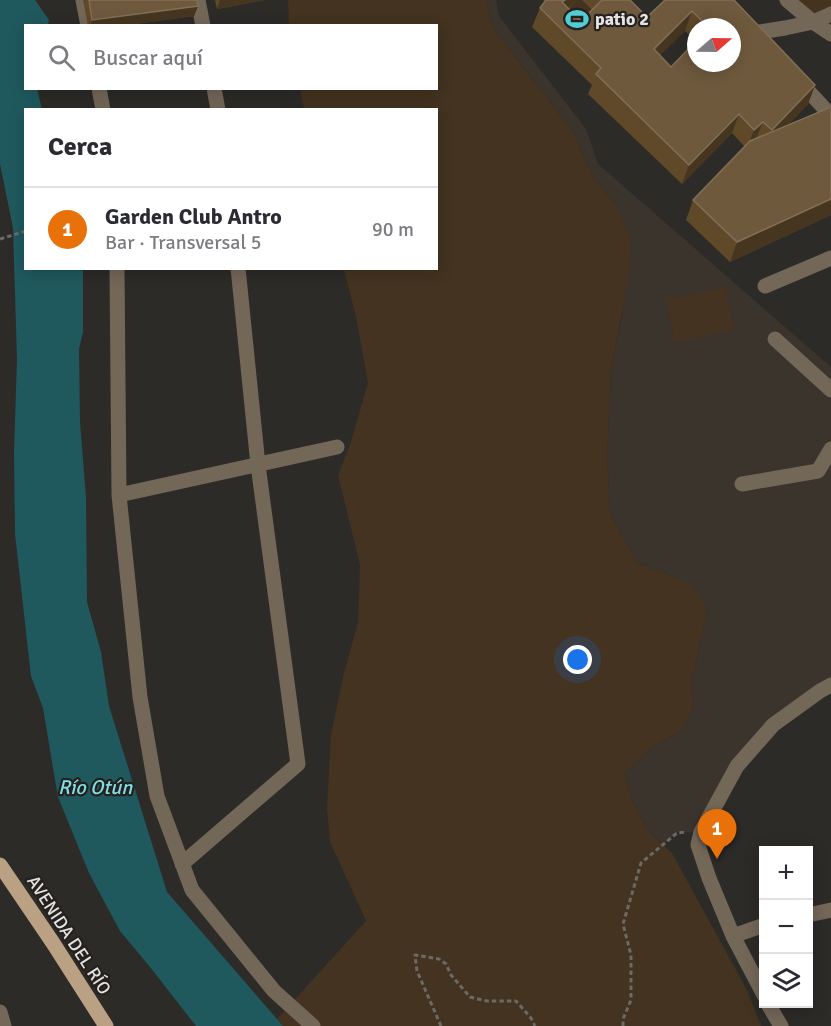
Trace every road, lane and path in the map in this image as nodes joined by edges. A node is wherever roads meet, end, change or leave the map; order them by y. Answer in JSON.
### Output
{"nodes":[{"id":1,"x":83,"y":0,"type":"edge"},
{"id":2,"x":198,"y":0,"type":"edge"},
{"id":3,"x":787,"y":0,"type":"edge"},
{"id":4,"x":831,"y":14,"type":"edge"},
{"id":5,"x":813,"y":22,"type":"junction"},
{"id":6,"x":88,"y":24,"type":"edge"},
{"id":7,"x":203,"y":24,"type":"edge"},
{"id":8,"x":831,"y":34,"type":"edge"},
{"id":9,"x":770,"y":49,"type":"edge"},
{"id":10,"x":793,"y":74,"type":"edge"},
{"id":11,"x":99,"y":90,"type":"edge"},
{"id":12,"x":214,"y":90,"type":"edge"},
{"id":13,"x":103,"y":108,"type":"edge"},
{"id":14,"x":218,"y":108,"type":"edge"},
{"id":15,"x":824,"y":108,"type":"edge"},
{"id":16,"x":24,"y":232,"type":"edge"},
{"id":17,"x":0,"y":239,"type":"edge"},
{"id":18,"x":831,"y":258,"type":"edge"},
{"id":19,"x":117,"y":270,"type":"edge"},
{"id":20,"x":238,"y":270,"type":"edge"},
{"id":21,"x":765,"y":286,"type":"dead end"},
{"id":22,"x":775,"y":339,"type":"dead end"},
{"id":23,"x":831,"y":390,"type":"edge"},
{"id":24,"x":337,"y":447,"type":"dead end"},
{"id":25,"x":831,"y":449,"type":"edge"},
{"id":26,"x":258,"y":465,"type":"junction"},
{"id":27,"x":742,"y":484,"type":"dead end"},
{"id":28,"x":119,"y":495,"type":"junction"},
{"id":29,"x":827,"y":693,"type":"edge"},
{"id":30,"x":701,"y":832,"type":"junction"},
{"id":31,"x":182,"y":864,"type":"junction"},
{"id":32,"x":0,"y":865,"type":"edge"},
{"id":33,"x":831,"y":910,"type":"edge"},
{"id":34,"x":813,"y":914,"type":"edge"},
{"id":35,"x":759,"y":927,"type":"edge"},
{"id":36,"x":733,"y":936,"type":"junction"},
{"id":37,"x":759,"y":985,"type":"edge"},
{"id":38,"x":770,"y":1008,"type":"edge"},
{"id":39,"x":0,"y":1012,"type":"edge"},
{"id":40,"x":3,"y":1026,"type":"edge"},
{"id":41,"x":106,"y":1026,"type":"edge"},
{"id":42,"x":313,"y":1026,"type":"edge"},
{"id":43,"x":441,"y":1026,"type":"edge"},
{"id":44,"x":535,"y":1026,"type":"edge"},
{"id":45,"x":623,"y":1026,"type":"edge"},
{"id":46,"x":781,"y":1026,"type":"edge"}],
"edges":[{"from":1,"to":6,"type":"street"},
{"from":2,"to":7,"type":"street"},
{"from":3,"to":5,"type":"street"},
{"from":4,"to":5,"type":"street"},
{"from":5,"to":8,"type":"street"},
{"from":5,"to":9,"type":"street"},
{"from":10,"to":15,"type":"street"},
{"from":11,"to":13,"type":"street"},
{"from":12,"to":14,"type":"street"},
{"from":16,"to":17,"type":"path"},
{"from":18,"to":21,"type":"street"},
{"from":19,"to":28,"type":"street"},
{"from":20,"to":26,"type":"street"},
{"from":22,"to":23,"type":"street"},
{"from":24,"to":26,"type":"street"},
{"from":25,"to":27,"type":"street"},
{"from":26,"to":28,"type":"street"},
{"from":26,"to":31,"type":"street"},
{"from":28,"to":31,"type":"street"},
{"from":29,"to":30,"type":"street"},
{"from":30,"to":36,"type":"street"},
{"from":30,"to":45,"type":"path"},
{"from":31,"to":42,"type":"street"},
{"from":32,"to":41,"type":"main road","name":"AVENIDA DEL RÍO"},
{"from":33,"to":34,"type":"street"},
{"from":35,"to":36,"type":"street"},
{"from":36,"to":37,"type":"street"},
{"from":38,"to":46,"type":"street"},
{"from":39,"to":40,"type":"street"},
{"from":43,"to":44,"type":"path"}]}
